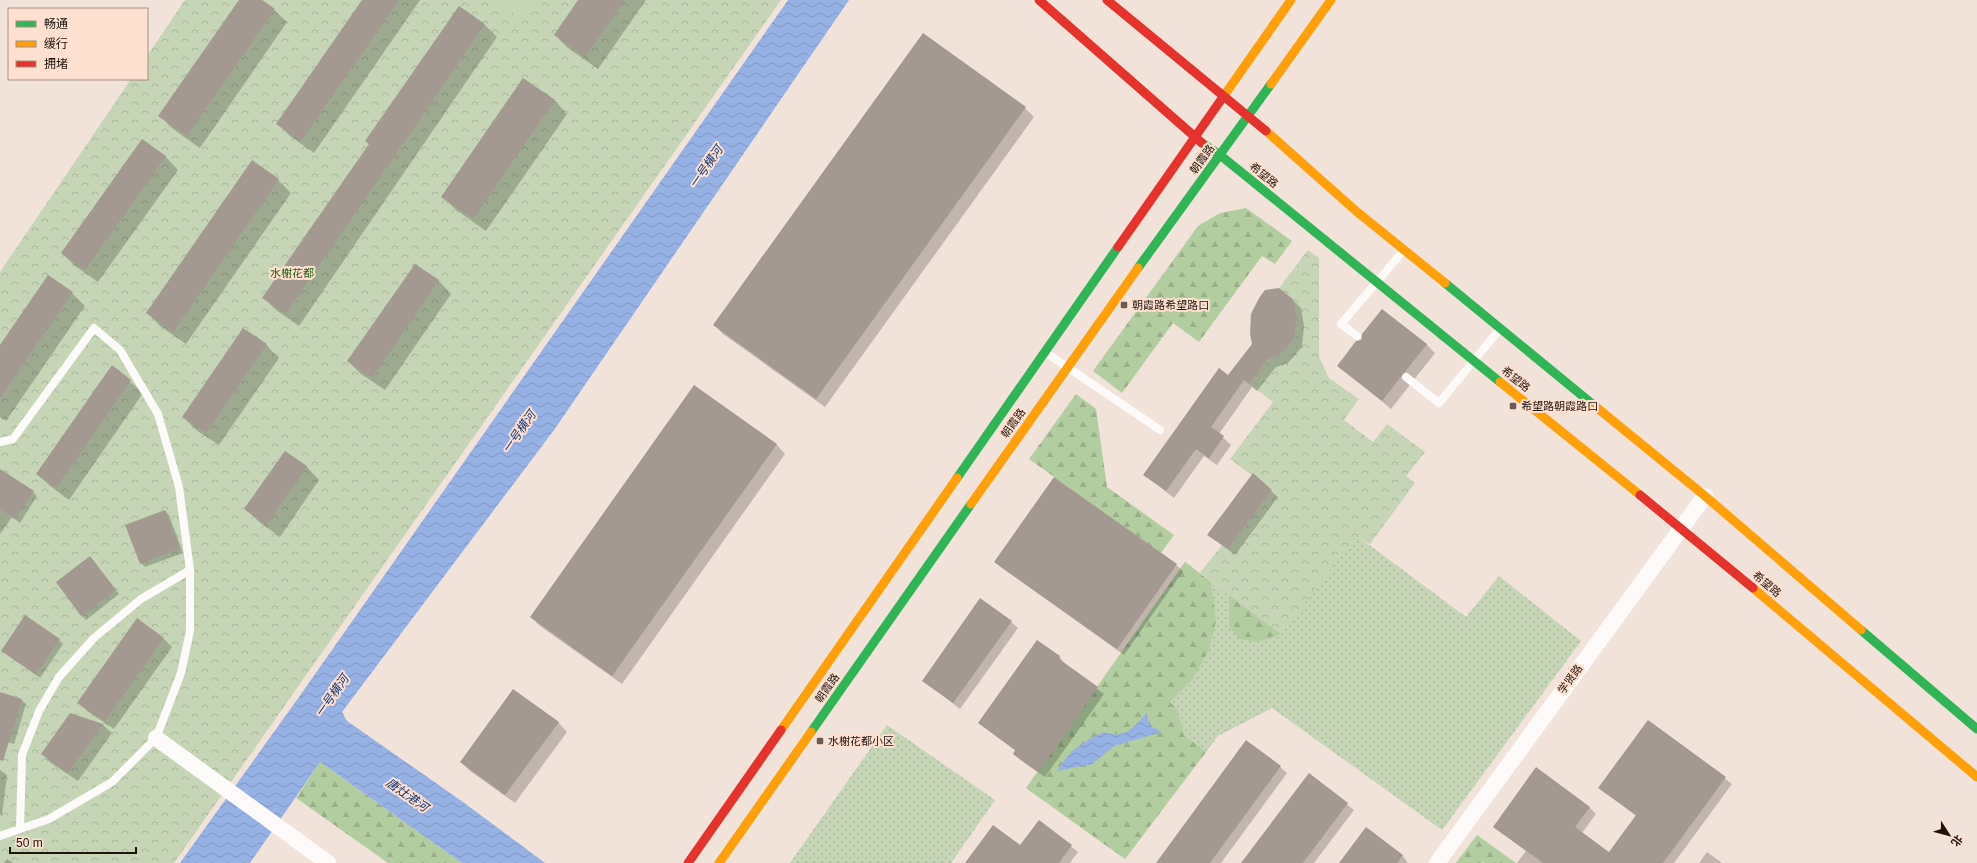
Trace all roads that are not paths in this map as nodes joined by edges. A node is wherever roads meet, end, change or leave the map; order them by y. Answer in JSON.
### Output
{"nodes":[{"id":1,"x":1039,"y":0,"type":"edge"},
{"id":2,"x":1107,"y":0,"type":"edge"},
{"id":3,"x":1291,"y":0,"type":"edge"},
{"id":4,"x":1331,"y":0,"type":"edge"},
{"id":5,"x":1223,"y":96,"type":"junction"},
{"id":6,"x":1249,"y":115,"type":"junction"},
{"id":7,"x":1194,"y":137,"type":"junction"},
{"id":8,"x":1220,"y":154,"type":"junction"},
{"id":9,"x":1404,"y":250,"type":"junction"},
{"id":10,"x":1500,"y":329,"type":"junction"},
{"id":11,"x":1357,"y":336,"type":"dead end"},
{"id":12,"x":1045,"y":352,"type":"junction"},
{"id":13,"x":1066,"y":368,"type":"junction"},
{"id":14,"x":1406,"y":377,"type":"dead end"},
{"id":15,"x":1160,"y":430,"type":"dead end"},
{"id":16,"x":0,"y":442,"type":"edge"},
{"id":17,"x":1705,"y":496,"type":"junction"},
{"id":18,"x":1681,"y":528,"type":"junction"},
{"id":19,"x":190,"y":570,"type":"junction"},
{"id":20,"x":1977,"y":729,"type":"edge"},
{"id":21,"x":156,"y":738,"type":"junction"},
{"id":22,"x":1977,"y":777,"type":"edge"},
{"id":23,"x":20,"y":829,"type":"junction"},
{"id":24,"x":0,"y":836,"type":"edge"},
{"id":25,"x":328,"y":863,"type":"edge"},
{"id":26,"x":688,"y":863,"type":"edge"},
{"id":27,"x":719,"y":863,"type":"edge"},
{"id":28,"x":1437,"y":863,"type":"edge"}],
"edges":[{"from":1,"to":7,"type":"main road","name":"希望路"},
{"from":2,"to":5,"type":"main road"},
{"from":3,"to":5,"type":"main road","name":"朝霞路"},
{"from":4,"to":6,"type":"main road","name":"朝霞路"},
{"from":5,"to":6,"type":"main road"},
{"from":5,"to":7,"type":"main road","name":"朝霞路"},
{"from":6,"to":8,"type":"main road","name":"朝霞路"},
{"from":6,"to":9,"type":"main road"},
{"from":7,"to":8,"type":"main road","name":"希望路"},
{"from":7,"to":12,"type":"main road","name":"朝霞路"},
{"from":8,"to":13,"type":"main road","name":"朝霞路"},
{"from":8,"to":18,"type":"main road","name":"希望路"},
{"from":9,"to":10,"type":"main road"},
{"from":9,"to":11,"type":"lane"},
{"from":10,"to":14,"type":"lane"},
{"from":10,"to":17,"type":"main road"},
{"from":12,"to":13,"type":"lane"},
{"from":12,"to":26,"type":"main road","name":"朝霞路"},
{"from":13,"to":15,"type":"lane"},
{"from":13,"to":27,"type":"main road","name":"朝霞路"},
{"from":16,"to":19,"type":"lane"},
{"from":17,"to":18,"type":"street","name":"学贤路"},
{"from":17,"to":20,"type":"main road"},
{"from":18,"to":22,"type":"main road","name":"希望路"},
{"from":18,"to":28,"type":"street","name":"学贤路"},
{"from":19,"to":21,"type":"lane"},
{"from":19,"to":23,"type":"lane"},
{"from":21,"to":23,"type":"lane"},
{"from":21,"to":25,"type":"street"},
{"from":23,"to":24,"type":"lane"}]}
